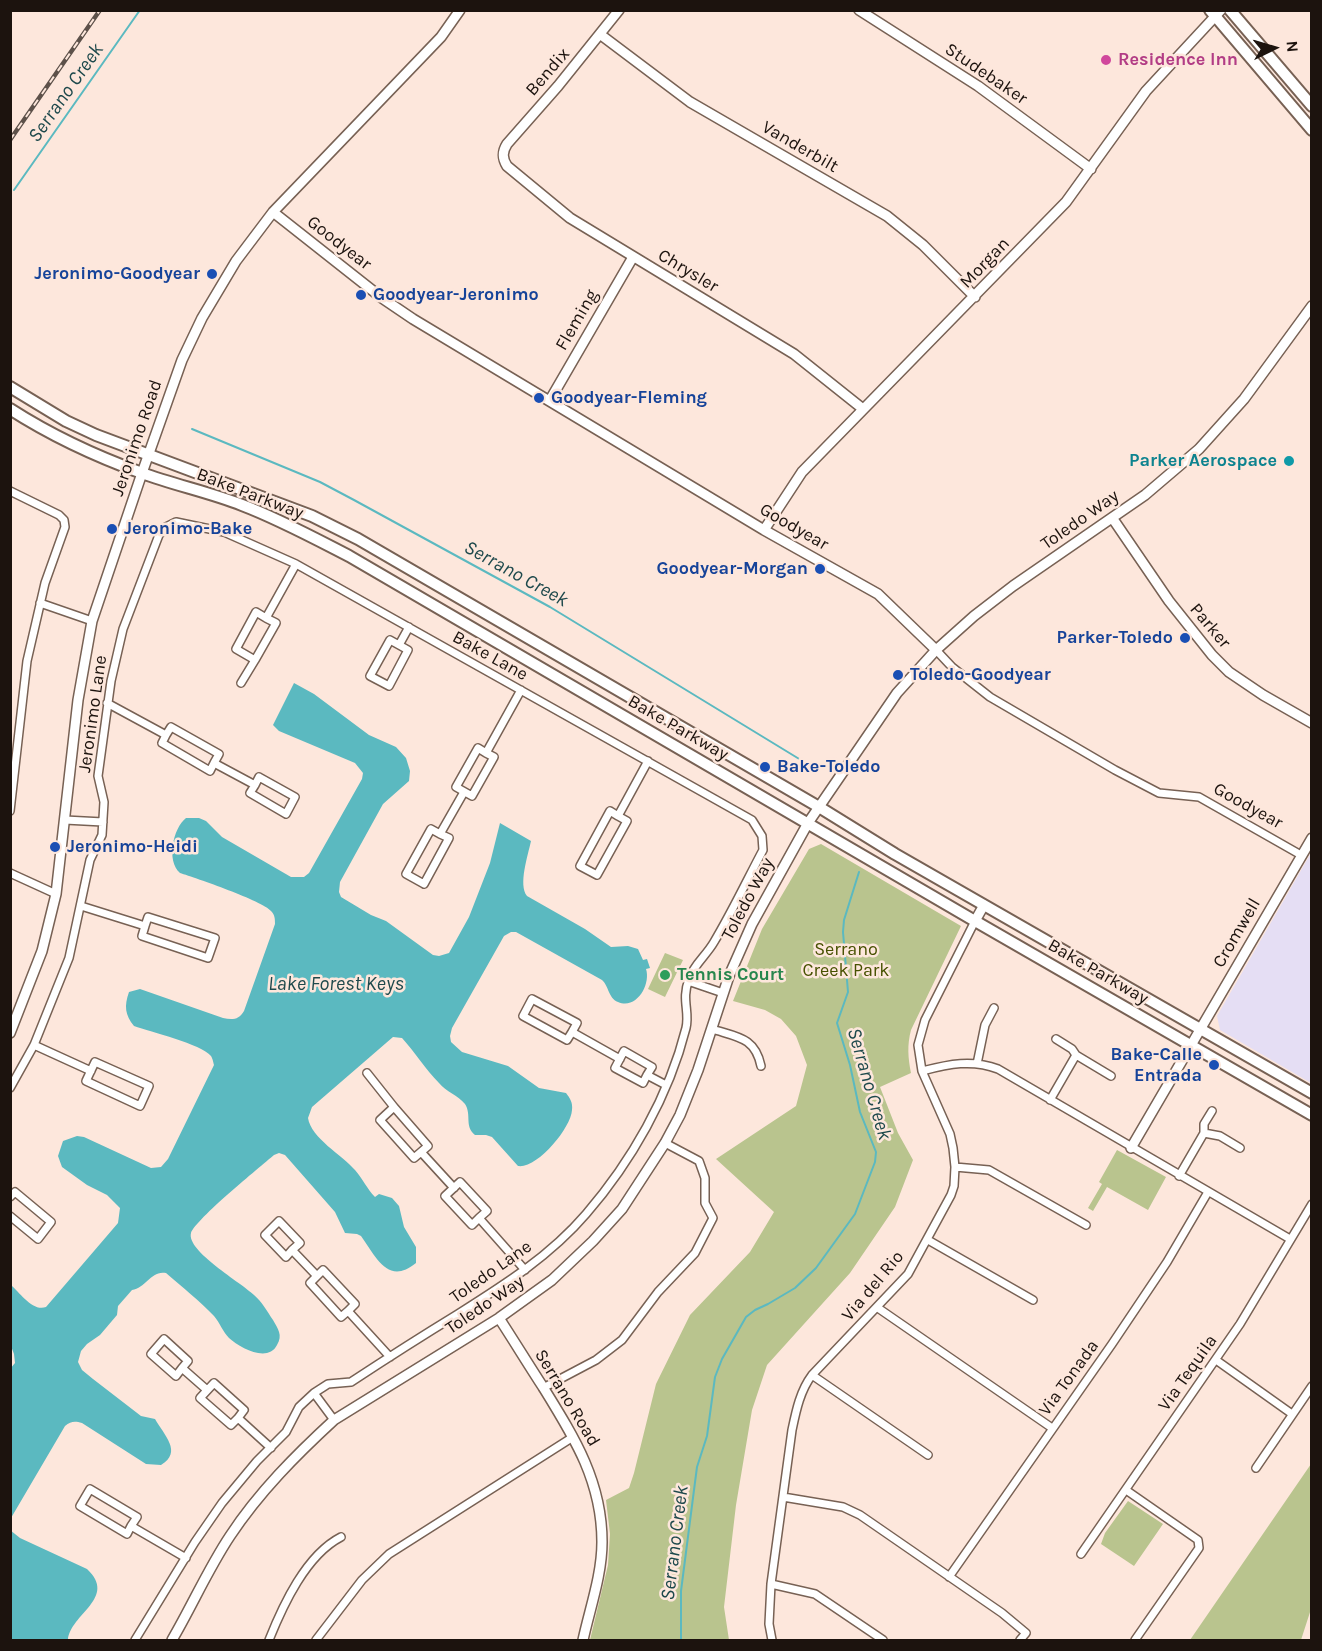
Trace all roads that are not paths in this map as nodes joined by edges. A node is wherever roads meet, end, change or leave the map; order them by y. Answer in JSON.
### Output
{"nodes":[{"id":1,"x":460,"y":10,"type":"edge"},
{"id":2,"x":619,"y":10,"type":"edge"},
{"id":3,"x":859,"y":10,"type":"edge"},
{"id":4,"x":1230,"y":10,"type":"edge"},
{"id":5,"x":1215,"y":13,"type":"edge"},
{"id":6,"x":601,"y":35,"type":"junction"},
{"id":7,"x":1311,"y":106,"type":"edge"},
{"id":8,"x":1311,"y":130,"type":"edge"},
{"id":9,"x":502,"y":156,"type":"joint"},
{"id":10,"x":1091,"y":169,"type":"junction"},
{"id":11,"x":273,"y":212,"type":"junction"},
{"id":12,"x":633,"y":257,"type":"junction"},
{"id":13,"x":975,"y":297,"type":"junction"},
{"id":14,"x":1311,"y":306,"type":"edge"},
{"id":15,"x":10,"y":387,"type":"edge"},
{"id":16,"x":550,"y":400,"type":"junction"},
{"id":17,"x":10,"y":409,"type":"edge"},
{"id":18,"x":863,"y":409,"type":"junction"},
{"id":19,"x":148,"y":456,"type":"junction"},
{"id":20,"x":141,"y":473,"type":"junction"},
{"id":21,"x":10,"y":491,"type":"edge"},
{"id":22,"x":1113,"y":519,"type":"junction"},
{"id":23,"x":176,"y":522,"type":"joint"},
{"id":24,"x":764,"y":530,"type":"junction"},
{"id":25,"x":296,"y":564,"type":"junction"},
{"id":26,"x":40,"y":603,"type":"junction"},
{"id":27,"x":266,"y":618,"type":"junction"},
{"id":28,"x":92,"y":621,"type":"junction"},
{"id":29,"x":409,"y":627,"type":"junction"},
{"id":30,"x":399,"y":645,"type":"junction"},
{"id":31,"x":936,"y":650,"type":"junction"},
{"id":32,"x":255,"y":660,"type":"junction"},
{"id":33,"x":241,"y":683,"type":"dead end"},
{"id":34,"x":521,"y":690,"type":"junction"},
{"id":35,"x":107,"y":703,"type":"junction"},
{"id":36,"x":1311,"y":723,"type":"edge"},
{"id":37,"x":166,"y":735,"type":"junction"},
{"id":38,"x":486,"y":753,"type":"junction"},
{"id":39,"x":648,"y":761,"type":"junction"},
{"id":40,"x":214,"y":763,"type":"junction"},
{"id":41,"x":255,"y":785,"type":"junction"},
{"id":42,"x":464,"y":792,"type":"junction"},
{"id":43,"x":819,"y":807,"type":"junction"},
{"id":44,"x":10,"y":811,"type":"edge"},
{"id":45,"x":618,"y":816,"type":"junction"},
{"id":46,"x":65,"y":820,"type":"junction"},
{"id":47,"x":103,"y":822,"type":"junction"},
{"id":48,"x":808,"y":823,"type":"junction"},
{"id":49,"x":440,"y":834,"type":"junction"},
{"id":50,"x":1311,"y":838,"type":"edge"},
{"id":51,"x":763,"y":850,"type":"joint"},
{"id":52,"x":1301,"y":855,"type":"junction"},
{"id":53,"x":10,"y":873,"type":"edge"},
{"id":54,"x":56,"y":894,"type":"junction"},
{"id":55,"x":984,"y":905,"type":"junction"},
{"id":56,"x":81,"y":906,"type":"junction"},
{"id":57,"x":975,"y":921,"type":"junction"},
{"id":58,"x":145,"y":926,"type":"junction"},
{"id":59,"x":688,"y":981,"type":"junction"},
{"id":60,"x":723,"y":993,"type":"junction"},
{"id":61,"x":994,"y":1008,"type":"dead end"},
{"id":62,"x":712,"y":1029,"type":"junction"},
{"id":63,"x":1200,"y":1029,"type":"junction"},
{"id":64,"x":572,"y":1032,"type":"junction"},
{"id":65,"x":10,"y":1033,"type":"edge"},
{"id":66,"x":1056,"y":1040,"type":"dead end"},
{"id":67,"x":34,"y":1045,"type":"junction"},
{"id":68,"x":1191,"y":1046,"type":"junction"},
{"id":69,"x":1076,"y":1055,"type":"junction"},
{"id":70,"x":620,"y":1059,"type":"junction"},
{"id":71,"x":977,"y":1064,"type":"junction"},
{"id":72,"x":761,"y":1066,"type":"dead end"},
{"id":73,"x":91,"y":1071,"type":"junction"},
{"id":74,"x":922,"y":1071,"type":"junction"},
{"id":75,"x":367,"y":1073,"type":"dead end"},
{"id":76,"x":647,"y":1075,"type":"junction"},
{"id":77,"x":1111,"y":1076,"type":"dead end"},
{"id":78,"x":666,"y":1085,"type":"junction"},
{"id":79,"x":10,"y":1088,"type":"edge"},
{"id":80,"x":1311,"y":1093,"type":"edge"},
{"id":81,"x":1050,"y":1100,"type":"junction"},
{"id":82,"x":394,"y":1107,"type":"junction"},
{"id":83,"x":1212,"y":1110,"type":"dead end"},
{"id":84,"x":1311,"y":1115,"type":"edge"},
{"id":85,"x":1204,"y":1133,"type":"junction"},
{"id":86,"x":665,"y":1143,"type":"junction"},
{"id":87,"x":1131,"y":1148,"type":"junction"},
{"id":88,"x":1240,"y":1148,"type":"dead end"},
{"id":89,"x":421,"y":1152,"type":"junction"},
{"id":90,"x":955,"y":1167,"type":"junction"},
{"id":91,"x":1179,"y":1176,"type":"junction"},
{"id":92,"x":454,"y":1188,"type":"junction"},
{"id":93,"x":1208,"y":1192,"type":"junction"},
{"id":94,"x":10,"y":1197,"type":"edge"},
{"id":95,"x":1311,"y":1204,"type":"edge"},
{"id":96,"x":10,"y":1216,"type":"edge"},
{"id":97,"x":479,"y":1218,"type":"junction"},
{"id":98,"x":1086,"y":1225,"type":"dead end"},
{"id":99,"x":1290,"y":1239,"type":"junction"},
{"id":100,"x":928,"y":1240,"type":"junction"},
{"id":101,"x":292,"y":1250,"type":"junction"},
{"id":102,"x":525,"y":1270,"type":"junction"},
{"id":103,"x":317,"y":1276,"type":"junction"},
{"id":104,"x":1033,"y":1300,"type":"dead end"},
{"id":105,"x":878,"y":1308,"type":"junction"},
{"id":106,"x":348,"y":1311,"type":"junction"},
{"id":107,"x":500,"y":1317,"type":"junction"},
{"id":108,"x":390,"y":1356,"type":"junction"},
{"id":109,"x":1216,"y":1360,"type":"junction"},
{"id":110,"x":182,"y":1368,"type":"junction"},
{"id":111,"x":812,"y":1375,"type":"junction"},
{"id":112,"x":1311,"y":1386,"type":"edge"},
{"id":113,"x":543,"y":1388,"type":"junction"},
{"id":114,"x":207,"y":1390,"type":"junction"},
{"id":115,"x":314,"y":1393,"type":"junction"},
{"id":116,"x":1292,"y":1414,"type":"junction"},
{"id":117,"x":238,"y":1418,"type":"junction"},
{"id":118,"x":334,"y":1420,"type":"junction"},
{"id":119,"x":1052,"y":1428,"type":"junction"},
{"id":120,"x":573,"y":1437,"type":"junction"},
{"id":121,"x":271,"y":1448,"type":"junction"},
{"id":122,"x":928,"y":1455,"type":"dead end"},
{"id":123,"x":1256,"y":1468,"type":"dead end"},
{"id":124,"x":1126,"y":1490,"type":"junction"},
{"id":125,"x":783,"y":1497,"type":"junction"},
{"id":126,"x":131,"y":1526,"type":"junction"},
{"id":127,"x":341,"y":1538,"type":"dead end"},
{"id":128,"x":1082,"y":1554,"type":"dead end"},
{"id":129,"x":186,"y":1558,"type":"junction"},
{"id":130,"x":949,"y":1577,"type":"junction"},
{"id":131,"x":771,"y":1584,"type":"junction"},
{"id":132,"x":135,"y":1641,"type":"edge"},
{"id":133,"x":172,"y":1641,"type":"edge"},
{"id":134,"x":269,"y":1641,"type":"edge"},
{"id":135,"x":316,"y":1641,"type":"edge"},
{"id":136,"x":583,"y":1641,"type":"edge"},
{"id":137,"x":772,"y":1641,"type":"edge"},
{"id":138,"x":883,"y":1641,"type":"edge"},
{"id":139,"x":1020,"y":1641,"type":"edge"},
{"id":140,"x":1135,"y":1641,"type":"edge"}],
"edges":[{"from":1,"to":11,"type":"street","name":"Jeronimo Road"},
{"from":2,"to":6,"type":"street","name":"Bendix"},
{"from":3,"to":10,"type":"street","name":"Studebaker"},
{"from":4,"to":7,"type":"main road"},
{"from":5,"to":8,"type":"main road"},
{"from":5,"to":10,"type":"street","name":"Morgan"},
{"from":6,"to":9,"type":"street","name":"Bendix"},
{"from":6,"to":13,"type":"street","name":"Vanderbilt"},
{"from":9,"to":12,"type":"street","name":"Chrysler"},
{"from":10,"to":13,"type":"street","name":"Morgan"},
{"from":11,"to":16,"type":"street","name":"Goodyear"},
{"from":11,"to":19,"type":"street","name":"Jeronimo Road"},
{"from":12,"to":16,"type":"street","name":"Fleming"},
{"from":12,"to":18,"type":"street","name":"Chrysler"},
{"from":13,"to":18,"type":"street","name":"Morgan"},
{"from":14,"to":22,"type":"street","name":"Toledo Way"},
{"from":15,"to":19,"type":"main road","name":"Bake Parkway"},
{"from":16,"to":24,"type":"street","name":"Goodyear"},
{"from":17,"to":20,"type":"main road","name":"Bake Parkway"},
{"from":18,"to":24,"type":"street","name":"Morgan"},
{"from":19,"to":20,"type":"street","name":"Jeronimo Road"},
{"from":19,"to":43,"type":"main road","name":"Bake Parkway"},
{"from":20,"to":28,"type":"street","name":"Jeronimo Road"},
{"from":20,"to":48,"type":"main road","name":"Bake Parkway"},
{"from":21,"to":26,"type":"street"},
{"from":22,"to":31,"type":"street","name":"Toledo Way"},
{"from":22,"to":36,"type":"street","name":"Parker"},
{"from":23,"to":25,"type":"street","name":"Bake Lane"},
{"from":23,"to":35,"type":"street","name":"Jeronimo Lane"},
{"from":24,"to":31,"type":"street","name":"Goodyear"},
{"from":25,"to":27,"type":"street"},
{"from":25,"to":29,"type":"street","name":"Bake Lane"},
{"from":26,"to":28,"type":"street"},
{"from":26,"to":44,"type":"street"},
{"from":27,"to":32,"type":"street"},
{"from":27,"to":32,"type":"street"},
{"from":28,"to":46,"type":"street","name":"Jeronimo Road"},
{"from":29,"to":30,"type":"street"},
{"from":29,"to":34,"type":"street","name":"Bake Lane"},
{"from":30,"to":30,"type":"street"},
{"from":31,"to":43,"type":"street","name":"Toledo Way"},
{"from":31,"to":52,"type":"street","name":"Goodyear"},
{"from":32,"to":33,"type":"street"},
{"from":34,"to":38,"type":"street"},
{"from":34,"to":39,"type":"street","name":"Bake Lane"},
{"from":35,"to":37,"type":"street"},
{"from":35,"to":47,"type":"street","name":"Jeronimo Lane"},
{"from":37,"to":40,"type":"street"},
{"from":37,"to":40,"type":"street"},
{"from":38,"to":42,"type":"street"},
{"from":38,"to":42,"type":"street"},
{"from":39,"to":45,"type":"street"},
{"from":39,"to":51,"type":"street","name":"Bake Lane"},
{"from":40,"to":41,"type":"street"},
{"from":41,"to":41,"type":"street"},
{"from":42,"to":49,"type":"street"},
{"from":43,"to":48,"type":"street","name":"Toledo Way"},
{"from":43,"to":55,"type":"main road","name":"Bake Parkway"},
{"from":45,"to":45,"type":"street"},
{"from":46,"to":47,"type":"street"},
{"from":46,"to":54,"type":"street","name":"Jeronimo Road"},
{"from":47,"to":56,"type":"street","name":"Jeronimo Lane"},
{"from":48,"to":57,"type":"main road","name":"Bake Parkway"},
{"from":48,"to":60,"type":"street","name":"Toledo Way"},
{"from":49,"to":49,"type":"street"},
{"from":50,"to":52,"type":"street","name":"Cromwell"},
{"from":51,"to":59,"type":"street","name":"Toledo Lane"},
{"from":52,"to":63,"type":"street","name":"Cromwell"},
{"from":53,"to":54,"type":"street"},
{"from":54,"to":65,"type":"street","name":"Jeronimo Road"},
{"from":55,"to":57,"type":"street"},
{"from":55,"to":63,"type":"main road","name":"Bake Parkway"},
{"from":56,"to":58,"type":"street"},
{"from":56,"to":67,"type":"street","name":"Jeronimo Lane"},
{"from":57,"to":68,"type":"main road","name":"Bake Parkway"},
{"from":57,"to":74,"type":"street","name":"Via del Rio"},
{"from":58,"to":58,"type":"street"},
{"from":59,"to":60,"type":"street"},
{"from":59,"to":78,"type":"street","name":"Toledo Lane"},
{"from":60,"to":62,"type":"street","name":"Toledo Way"},
{"from":61,"to":71,"type":"street"},
{"from":62,"to":72,"type":"street"},
{"from":62,"to":86,"type":"street","name":"Toledo Way"},
{"from":63,"to":68,"type":"street","name":"Cromwell"},
{"from":63,"to":80,"type":"main road","name":"Bake Parkway"},
{"from":64,"to":64,"type":"street"},
{"from":64,"to":70,"type":"street"},
{"from":66,"to":69,"type":"street"},
{"from":67,"to":73,"type":"street"},
{"from":67,"to":79,"type":"street","name":"Jeronimo Lane"},
{"from":68,"to":84,"type":"main road","name":"Bake Parkway"},
{"from":68,"to":87,"type":"street","name":"Cromwell"},
{"from":69,"to":77,"type":"street"},
{"from":69,"to":81,"type":"street"},
{"from":70,"to":76,"type":"street"},
{"from":70,"to":76,"type":"street"},
{"from":71,"to":74,"type":"street"},
{"from":71,"to":81,"type":"street"},
{"from":73,"to":73,"type":"street"},
{"from":74,"to":90,"type":"street","name":"Via del Rio"},
{"from":75,"to":82,"type":"street"},
{"from":76,"to":78,"type":"street"},
{"from":78,"to":102,"type":"street","name":"Toledo Lane"},
{"from":81,"to":87,"type":"street"},
{"from":82,"to":89,"type":"street"},
{"from":82,"to":89,"type":"street"},
{"from":83,"to":85,"type":"street"},
{"from":85,"to":88,"type":"street"},
{"from":85,"to":91,"type":"street"},
{"from":86,"to":107,"type":"street","name":"Toledo Way"},
{"from":86,"to":113,"type":"street"},
{"from":87,"to":91,"type":"street"},
{"from":89,"to":92,"type":"street"},
{"from":90,"to":98,"type":"street"},
{"from":90,"to":100,"type":"street","name":"Via del Rio"},
{"from":91,"to":93,"type":"street"},
{"from":92,"to":97,"type":"street"},
{"from":92,"to":97,"type":"street"},
{"from":93,"to":99,"type":"street"},
{"from":93,"to":119,"type":"street","name":"Via Tonada"},
{"from":94,"to":96,"type":"street"},
{"from":95,"to":99,"type":"street","name":"Via Tequila"},
{"from":97,"to":102,"type":"street"},
{"from":99,"to":109,"type":"street","name":"Via Tequila"},
{"from":100,"to":104,"type":"street"},
{"from":100,"to":105,"type":"street","name":"Via del Rio"},
{"from":101,"to":101,"type":"street"},
{"from":101,"to":103,"type":"street"},
{"from":102,"to":108,"type":"street","name":"Toledo Lane"},
{"from":103,"to":106,"type":"street"},
{"from":103,"to":106,"type":"street"},
{"from":105,"to":111,"type":"street","name":"Via del Rio"},
{"from":105,"to":119,"type":"street"},
{"from":106,"to":108,"type":"street"},
{"from":107,"to":113,"type":"street","name":"Serrano Road"},
{"from":107,"to":118,"type":"street","name":"Toledo Way"},
{"from":108,"to":115,"type":"street","name":"Toledo Lane"},
{"from":109,"to":116,"type":"street"},
{"from":109,"to":124,"type":"street","name":"Via Tequila"},
{"from":110,"to":110,"type":"street"},
{"from":110,"to":114,"type":"street"},
{"from":111,"to":122,"type":"street"},
{"from":111,"to":125,"type":"street","name":"Via del Rio"},
{"from":112,"to":116,"type":"street"},
{"from":113,"to":120,"type":"street","name":"Serrano Road"},
{"from":114,"to":117,"type":"street"},
{"from":114,"to":117,"type":"street"},
{"from":115,"to":118,"type":"street"},
{"from":115,"to":121,"type":"street","name":"Toledo Lane"},
{"from":116,"to":123,"type":"street"},
{"from":117,"to":121,"type":"street"},
{"from":118,"to":133,"type":"street","name":"Toledo Way"},
{"from":119,"to":130,"type":"street","name":"Via Tonada"},
{"from":120,"to":135,"type":"street"},
{"from":120,"to":136,"type":"street","name":"Serrano Road"},
{"from":121,"to":129,"type":"street","name":"Toledo Lane"},
{"from":124,"to":128,"type":"street","name":"Via Tequila"},
{"from":124,"to":140,"type":"street"},
{"from":125,"to":130,"type":"street"},
{"from":125,"to":131,"type":"street","name":"Via del Rio"},
{"from":126,"to":126,"type":"street"},
{"from":126,"to":129,"type":"street"},
{"from":127,"to":134,"type":"street"},
{"from":129,"to":132,"type":"street","name":"Toledo Lane"},
{"from":130,"to":139,"type":"street"},
{"from":131,"to":137,"type":"street","name":"Via del Rio"},
{"from":131,"to":138,"type":"street"}]}
